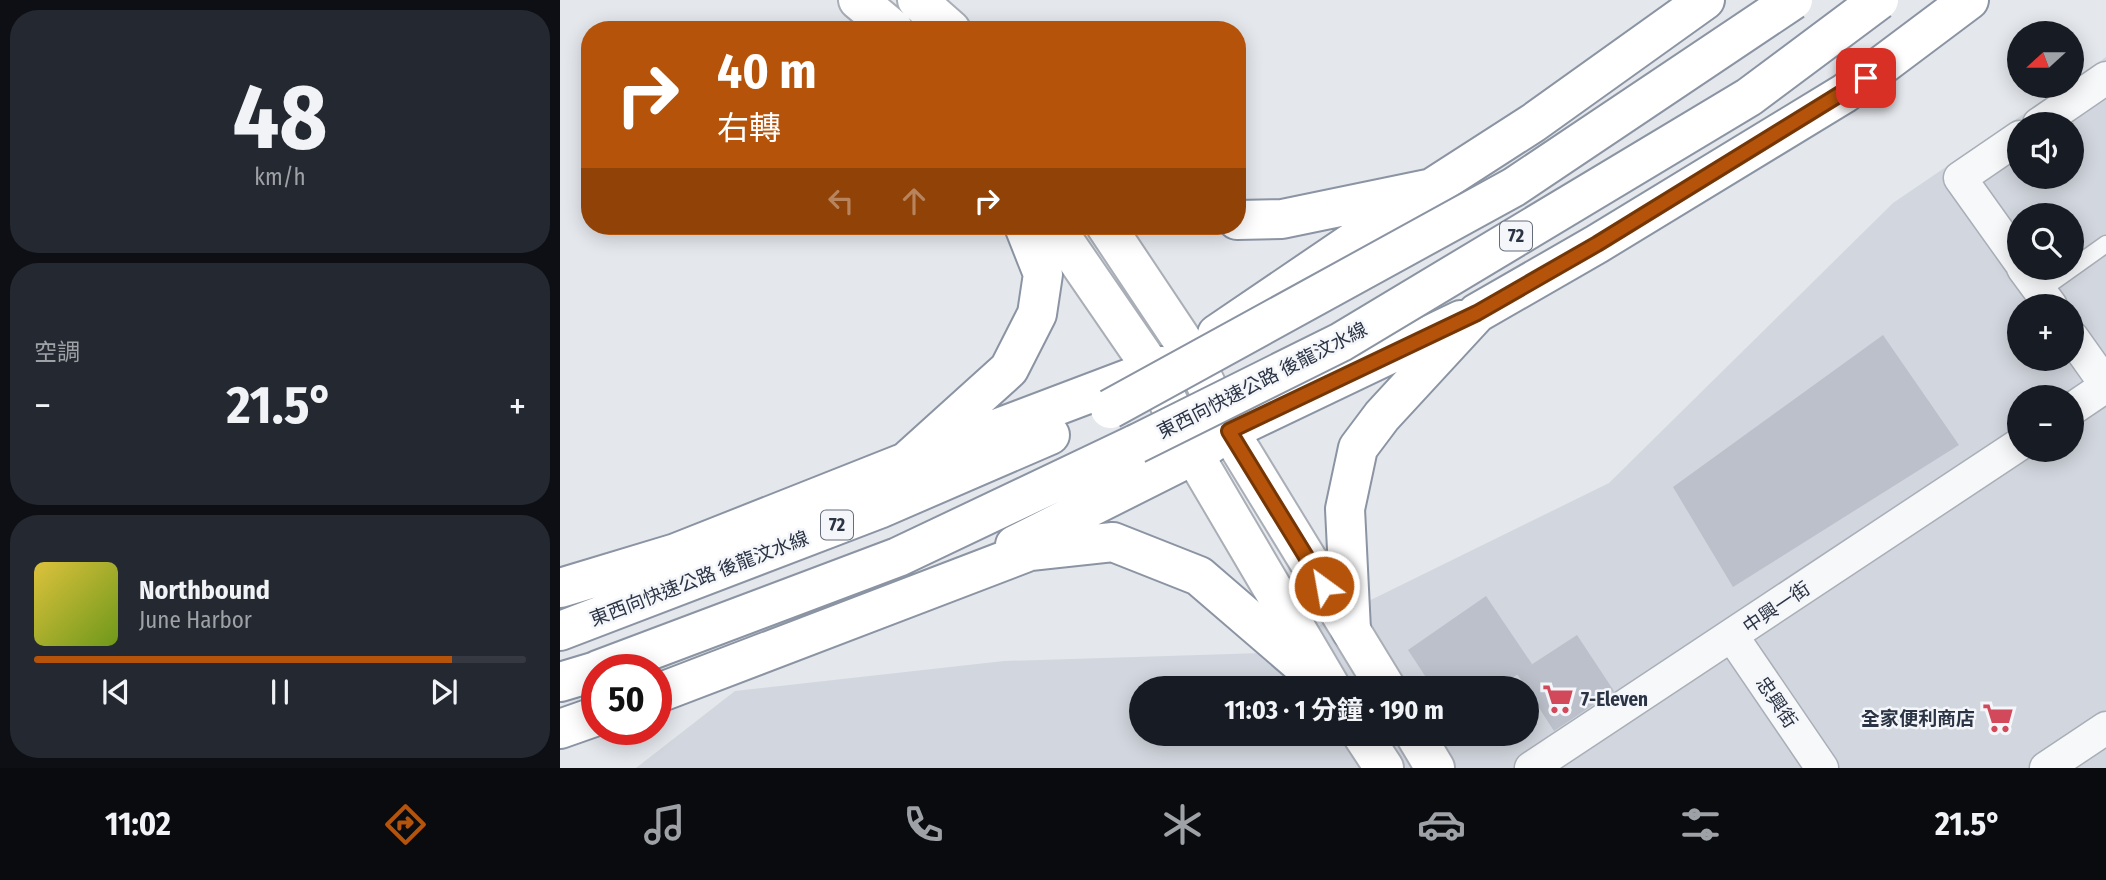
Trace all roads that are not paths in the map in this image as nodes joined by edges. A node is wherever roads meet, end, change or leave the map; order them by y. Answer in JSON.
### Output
{"nodes":[{"id":1,"x":858,"y":0,"type":"edge"},
{"id":2,"x":917,"y":0,"type":"edge"},
{"id":3,"x":1704,"y":0,"type":"edge"},
{"id":4,"x":1793,"y":0,"type":"edge"},
{"id":5,"x":1879,"y":0,"type":"edge"},
{"id":6,"x":1969,"y":0,"type":"edge"},
{"id":7,"x":883,"y":21,"type":"edge"},
{"id":8,"x":941,"y":21,"type":"edge"},
{"id":9,"x":2106,"y":78,"type":"edge"},
{"id":10,"x":2056,"y":112,"type":"edge"},
{"id":11,"x":2007,"y":146,"type":"edge"},
{"id":12,"x":1432,"y":188,"type":"junction"},
{"id":13,"x":1246,"y":220,"type":"edge"},
{"id":14,"x":1028,"y":235,"type":"edge"},
{"id":15,"x":1061,"y":235,"type":"edge"},
{"id":16,"x":1112,"y":235,"type":"edge"},
{"id":17,"x":2007,"y":244,"type":"edge"},
{"id":18,"x":2106,"y":244,"type":"edge"},
{"id":19,"x":2038,"y":288,"type":"edge"},
{"id":20,"x":1477,"y":313,"type":"junction"},
{"id":21,"x":1190,"y":352,"type":"junction"},
{"id":22,"x":2084,"y":354,"type":"edge"},
{"id":23,"x":1153,"y":370,"type":"junction"},
{"id":24,"x":2106,"y":385,"type":"edge"},
{"id":25,"x":2084,"y":401,"type":"edge"},
{"id":26,"x":1229,"y":431,"type":"junction"},
{"id":27,"x":2007,"y":453,"type":"edge"},
{"id":28,"x":1194,"y":455,"type":"junction"},
{"id":29,"x":906,"y":462,"type":"junction"},
{"id":30,"x":560,"y":588,"type":"edge"},
{"id":31,"x":913,"y":596,"type":"junction"},
{"id":32,"x":1351,"y":630,"type":"junction"},
{"id":33,"x":560,"y":631,"type":"edge"},
{"id":34,"x":1732,"y":636,"type":"junction"},
{"id":35,"x":640,"y":654,"type":"edge"},
{"id":36,"x":581,"y":675,"type":"edge"},
{"id":37,"x":1316,"y":676,"type":"edge"},
{"id":38,"x":1323,"y":676,"type":"edge"},
{"id":39,"x":1379,"y":676,"type":"edge"},
{"id":40,"x":560,"y":682,"type":"edge"},
{"id":41,"x":672,"y":688,"type":"edge"},
{"id":42,"x":581,"y":722,"type":"edge"},
{"id":43,"x":2106,"y":728,"type":"edge"},
{"id":44,"x":560,"y":729,"type":"edge"},
{"id":45,"x":1370,"y":746,"type":"edge"},
{"id":46,"x":1421,"y":746,"type":"edge"},
{"id":47,"x":1384,"y":768,"type":"edge"},
{"id":48,"x":1434,"y":768,"type":"edge"},
{"id":49,"x":1531,"y":768,"type":"edge"},
{"id":50,"x":1822,"y":768,"type":"edge"},
{"id":51,"x":2046,"y":768,"type":"edge"}],
"edges":[{"from":1,"to":7,"type":"main road"},
{"from":2,"to":8,"type":"main road"},
{"from":3,"to":12,"type":"main road"},
{"from":4,"to":33,"type":"main road","name":"東西向快速公路 後龍汶水線","number":"72","bridge":true},
{"from":5,"to":35,"type":"main road","name":"東西向快速公路 後龍汶水線","number":"72","bridge":true},
{"from":6,"to":20,"type":"main road"},
{"from":9,"to":10,"type":"street"},
{"from":11,"to":17,"type":"street"},
{"from":12,"to":13,"type":"main road"},
{"from":12,"to":21,"type":"main road"},
{"from":14,"to":29,"type":"main road"},
{"from":15,"to":23,"type":"main road"},
{"from":16,"to":21,"type":"main road"},
{"from":18,"to":19,"type":"lane"},
{"from":20,"to":26,"type":"main road"},
{"from":20,"to":32,"type":"main road"},
{"from":21,"to":23,"type":"main road"},
{"from":21,"to":26,"type":"main road"},
{"from":22,"to":24,"type":"street"},
{"from":23,"to":28,"type":"main road"},
{"from":23,"to":29,"type":"main road"},
{"from":24,"to":25,"type":"street"},
{"from":26,"to":28,"type":"main road"},
{"from":26,"to":32,"type":"main road"},
{"from":27,"to":34,"type":"street","name":"中興一街"},
{"from":28,"to":31,"type":"main road"},
{"from":28,"to":38,"type":"main road"},
{"from":29,"to":30,"type":"main road"},
{"from":31,"to":37,"type":"main road"},
{"from":31,"to":41,"type":"main road"},
{"from":32,"to":39,"type":"main road"},
{"from":34,"to":49,"type":"street","name":"中興一街"},
{"from":34,"to":50,"type":"street","name":"忠興街"},
{"from":36,"to":40,"type":"main road","name":"東西向快速公路 後龍汶水線","number":"72"},
{"from":42,"to":44,"type":"main road"},
{"from":43,"to":51,"type":"street"},
{"from":45,"to":47,"type":"main road"},
{"from":46,"to":48,"type":"main road"}]}
